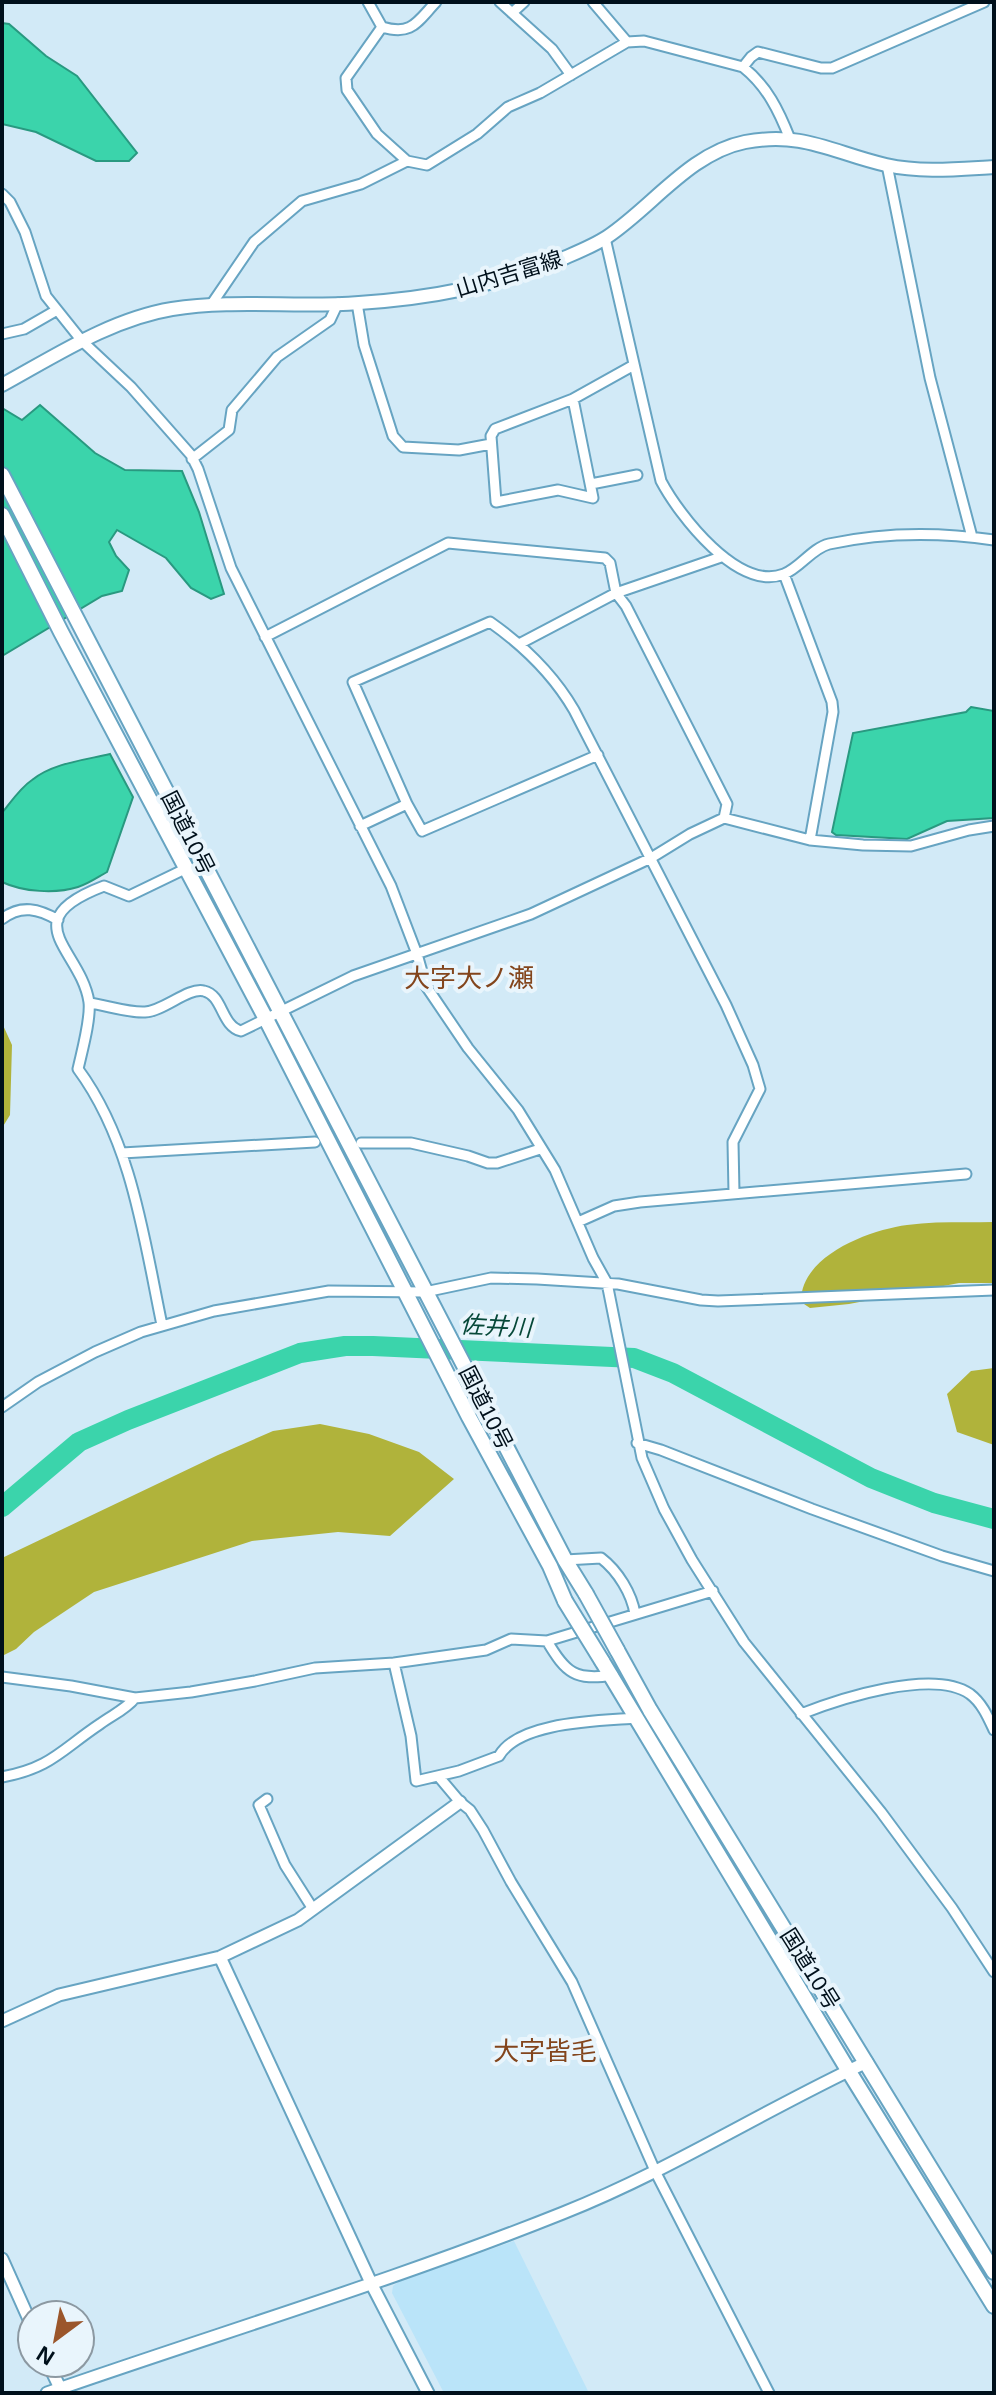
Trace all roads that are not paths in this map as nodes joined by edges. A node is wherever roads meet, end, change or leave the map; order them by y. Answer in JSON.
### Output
{"nodes":[{"id":1,"x":368,"y":2,"type":"edge"},
{"id":2,"x":436,"y":2,"type":"edge"},
{"id":3,"x":500,"y":2,"type":"edge"},
{"id":4,"x":524,"y":2,"type":"edge"},
{"id":5,"x":593,"y":2,"type":"edge"},
{"id":6,"x":984,"y":2,"type":"edge"},
{"id":7,"x":512,"y":13,"type":"junction"},
{"id":8,"x":382,"y":27,"type":"junction"},
{"id":9,"x":627,"y":42,"type":"junction"},
{"id":10,"x":743,"y":67,"type":"junction"},
{"id":11,"x":571,"y":75,"type":"junction"},
{"id":12,"x":790,"y":139,"type":"junction"},
{"id":13,"x":407,"y":161,"type":"junction"},
{"id":14,"x":887,"y":165,"type":"junction"},
{"id":15,"x":994,"y":167,"type":"edge"},
{"id":16,"x":2,"y":194,"type":"edge"},
{"id":17,"x":605,"y":238,"type":"junction"},
{"id":18,"x":338,"y":303,"type":"junction"},
{"id":19,"x":357,"y":303,"type":"junction"},
{"id":20,"x":211,"y":305,"type":"junction"},
{"id":21,"x":57,"y":310,"type":"junction"},
{"id":22,"x":2,"y":334,"type":"edge"},
{"id":23,"x":82,"y":341,"type":"junction"},
{"id":24,"x":634,"y":365,"type":"junction"},
{"id":25,"x":2,"y":385,"type":"edge"},
{"id":26,"x":573,"y":399,"type":"junction"},
{"id":27,"x":491,"y":444,"type":"junction"},
{"id":28,"x":192,"y":459,"type":"junction"},
{"id":29,"x":2,"y":475,"type":"edge"},
{"id":30,"x":637,"y":475,"type":"dead end"},
{"id":31,"x":591,"y":484,"type":"junction"},
{"id":32,"x":2,"y":515,"type":"edge"},
{"id":33,"x":972,"y":537,"type":"junction"},
{"id":34,"x":994,"y":540,"type":"edge"},
{"id":35,"x":721,"y":557,"type":"junction"},
{"id":36,"x":784,"y":574,"type":"junction"},
{"id":37,"x":616,"y":593,"type":"junction"},
{"id":38,"x":265,"y":637,"type":"junction"},
{"id":39,"x":521,"y":643,"type":"junction"},
{"id":40,"x":598,"y":755,"type":"junction"},
{"id":41,"x":407,"y":804,"type":"junction"},
{"id":42,"x":724,"y":818,"type":"junction"},
{"id":43,"x":360,"y":826,"type":"junction"},
{"id":44,"x":994,"y":826,"type":"edge"},
{"id":45,"x":810,"y":840,"type":"junction"},
{"id":46,"x":651,"y":858,"type":"junction"},
{"id":47,"x":187,"y":868,"type":"junction"},
{"id":48,"x":2,"y":919,"type":"edge"},
{"id":49,"x":58,"y":920,"type":"junction"},
{"id":50,"x":417,"y":954,"type":"junction"},
{"id":51,"x":89,"y":1003,"type":"junction"},
{"id":52,"x":282,"y":1012,"type":"junction"},
{"id":53,"x":266,"y":1019,"type":"junction"},
{"id":54,"x":315,"y":1142,"type":"dead end"},
{"id":55,"x":361,"y":1143,"type":"dead end"},
{"id":56,"x":540,"y":1149,"type":"junction"},
{"id":57,"x":122,"y":1153,"type":"junction"},
{"id":58,"x":966,"y":1174,"type":"dead end"},
{"id":59,"x":734,"y":1193,"type":"junction"},
{"id":60,"x":578,"y":1222,"type":"junction"},
{"id":61,"x":607,"y":1283,"type":"junction"},
{"id":62,"x":994,"y":1290,"type":"edge"},
{"id":63,"x":404,"y":1291,"type":"junction"},
{"id":64,"x":429,"y":1298,"type":"junction"},
{"id":65,"x":162,"y":1325,"type":"junction"},
{"id":66,"x":2,"y":1407,"type":"edge"},
{"id":67,"x":637,"y":1443,"type":"junction"},
{"id":68,"x":565,"y":1560,"type":"junction"},
{"id":69,"x":994,"y":1571,"type":"edge"},
{"id":70,"x":713,"y":1591,"type":"junction"},
{"id":71,"x":635,"y":1614,"type":"junction"},
{"id":72,"x":547,"y":1641,"type":"junction"},
{"id":73,"x":394,"y":1663,"type":"junction"},
{"id":74,"x":613,"y":1675,"type":"junction"},
{"id":75,"x":2,"y":1677,"type":"edge"},
{"id":76,"x":135,"y":1698,"type":"junction"},
{"id":77,"x":801,"y":1714,"type":"junction"},
{"id":78,"x":637,"y":1718,"type":"junction"},
{"id":79,"x":994,"y":1730,"type":"edge"},
{"id":80,"x":2,"y":1777,"type":"edge"},
{"id":81,"x":439,"y":1777,"type":"junction"},
{"id":82,"x":267,"y":1799,"type":"dead end"},
{"id":83,"x":460,"y":1802,"type":"junction"},
{"id":84,"x":313,"y":1909,"type":"junction"},
{"id":85,"x":220,"y":1957,"type":"junction"},
{"id":86,"x":994,"y":1972,"type":"edge"},
{"id":87,"x":2,"y":2021,"type":"edge"},
{"id":88,"x":867,"y":2062,"type":"junction"},
{"id":89,"x":848,"y":2070,"type":"junction"},
{"id":90,"x":656,"y":2173,"type":"junction"},
{"id":91,"x":2,"y":2259,"type":"edge"},
{"id":92,"x":994,"y":2272,"type":"edge"},
{"id":93,"x":372,"y":2285,"type":"junction"},
{"id":94,"x":20,"y":2299,"type":"edge"},
{"id":95,"x":994,"y":2306,"type":"edge"},
{"id":96,"x":56,"y":2379,"type":"edge"},
{"id":97,"x":60,"y":2388,"type":"junction"},
{"id":98,"x":47,"y":2393,"type":"edge"},
{"id":99,"x":428,"y":2393,"type":"edge"},
{"id":100,"x":769,"y":2393,"type":"edge"}],
"edges":[{"from":1,"to":8,"type":"street"},
{"from":2,"to":8,"type":"street"},
{"from":3,"to":7,"type":"street"},
{"from":4,"to":7,"type":"street"},
{"from":5,"to":9,"type":"street"},
{"from":6,"to":10,"type":"street"},
{"from":7,"to":11,"type":"street"},
{"from":8,"to":13,"type":"street"},
{"from":9,"to":10,"type":"street"},
{"from":9,"to":11,"type":"street"},
{"from":10,"to":12,"type":"street"},
{"from":11,"to":13,"type":"street"},
{"from":12,"to":14,"type":"main road","name":"山内吉富線"},
{"from":12,"to":17,"type":"main road","name":"山内吉富線"},
{"from":13,"to":20,"type":"street"},
{"from":14,"to":15,"type":"main road","name":"山内吉富線"},
{"from":14,"to":33,"type":"street"},
{"from":16,"to":21,"type":"street"},
{"from":17,"to":19,"type":"main road","name":"山内吉富線"},
{"from":17,"to":24,"type":"street"},
{"from":18,"to":19,"type":"main road","name":"山内吉富線"},
{"from":18,"to":20,"type":"main road","name":"山内吉富線"},
{"from":18,"to":28,"type":"street"},
{"from":19,"to":27,"type":"street"},
{"from":20,"to":23,"type":"main road","name":"山内吉富線"},
{"from":21,"to":22,"type":"street"},
{"from":21,"to":23,"type":"street"},
{"from":23,"to":25,"type":"main road","name":"山内吉富線"},
{"from":23,"to":28,"type":"street"},
{"from":24,"to":26,"type":"street"},
{"from":24,"to":35,"type":"street"},
{"from":26,"to":27,"type":"street"},
{"from":26,"to":31,"type":"street"},
{"from":27,"to":31,"type":"street"},
{"from":28,"to":38,"type":"street"},
{"from":29,"to":52,"type":"highway","name":"国道10号"},
{"from":30,"to":31,"type":"street"},
{"from":32,"to":47,"type":"highway","name":"国道10号"},
{"from":33,"to":34,"type":"street"},
{"from":33,"to":36,"type":"street"},
{"from":35,"to":36,"type":"street"},
{"from":35,"to":37,"type":"street"},
{"from":36,"to":45,"type":"street"},
{"from":37,"to":38,"type":"street"},
{"from":37,"to":39,"type":"street"},
{"from":37,"to":42,"type":"street"},
{"from":38,"to":43,"type":"street"},
{"from":39,"to":40,"type":"street"},
{"from":39,"to":41,"type":"street"},
{"from":40,"to":41,"type":"street"},
{"from":40,"to":46,"type":"street"},
{"from":41,"to":43,"type":"street"},
{"from":42,"to":45,"type":"street"},
{"from":42,"to":46,"type":"street"},
{"from":43,"to":50,"type":"street"},
{"from":44,"to":45,"type":"street"},
{"from":46,"to":50,"type":"street"},
{"from":46,"to":59,"type":"street"},
{"from":47,"to":49,"type":"street"},
{"from":47,"to":53,"type":"highway","name":"国道10号"},
{"from":48,"to":49,"type":"street"},
{"from":49,"to":51,"type":"street"},
{"from":50,"to":52,"type":"street"},
{"from":50,"to":56,"type":"street"},
{"from":51,"to":53,"type":"street"},
{"from":51,"to":57,"type":"street"},
{"from":52,"to":53,"type":"street"},
{"from":52,"to":64,"type":"highway","name":"国道10号"},
{"from":53,"to":63,"type":"highway","name":"国道10号"},
{"from":54,"to":57,"type":"street"},
{"from":55,"to":56,"type":"street"},
{"from":56,"to":60,"type":"street"},
{"from":57,"to":65,"type":"street"},
{"from":58,"to":59,"type":"street"},
{"from":59,"to":60,"type":"street"},
{"from":60,"to":61,"type":"street"},
{"from":61,"to":62,"type":"street"},
{"from":61,"to":64,"type":"street"},
{"from":61,"to":67,"type":"street"},
{"from":63,"to":64,"type":"street"},
{"from":63,"to":65,"type":"street"},
{"from":63,"to":74,"type":"highway","name":"国道10号","bridge":true},
{"from":64,"to":68,"type":"highway","name":"国道10号"},
{"from":65,"to":66,"type":"street"},
{"from":67,"to":69,"type":"street"},
{"from":67,"to":70,"type":"street"},
{"from":68,"to":71,"type":"street"},
{"from":68,"to":88,"type":"highway","name":"国道10号","bridge":true},
{"from":70,"to":71,"type":"street"},
{"from":70,"to":77,"type":"street"},
{"from":71,"to":72,"type":"street"},
{"from":72,"to":73,"type":"street"},
{"from":72,"to":74,"type":"street"},
{"from":73,"to":76,"type":"street"},
{"from":73,"to":81,"type":"street"},
{"from":74,"to":78,"type":"highway","name":"国道10号"},
{"from":75,"to":76,"type":"street"},
{"from":76,"to":80,"type":"street"},
{"from":77,"to":79,"type":"street"},
{"from":77,"to":86,"type":"street"},
{"from":78,"to":81,"type":"street"},
{"from":78,"to":89,"type":"highway","name":"国道10号"},
{"from":81,"to":83,"type":"street"},
{"from":82,"to":84,"type":"street"},
{"from":83,"to":84,"type":"street"},
{"from":83,"to":90,"type":"street"},
{"from":84,"to":85,"type":"street"},
{"from":85,"to":87,"type":"street"},
{"from":85,"to":93,"type":"street"},
{"from":88,"to":89,"type":"street"},
{"from":88,"to":92,"type":"highway","name":"国道10号"},
{"from":89,"to":90,"type":"street"},
{"from":89,"to":95,"type":"highway","name":"国道10号"},
{"from":90,"to":93,"type":"street"},
{"from":90,"to":100,"type":"street"},
{"from":91,"to":94,"type":"street"},
{"from":93,"to":97,"type":"street"},
{"from":93,"to":99,"type":"street"},
{"from":96,"to":97,"type":"street"},
{"from":97,"to":98,"type":"street"}]}
